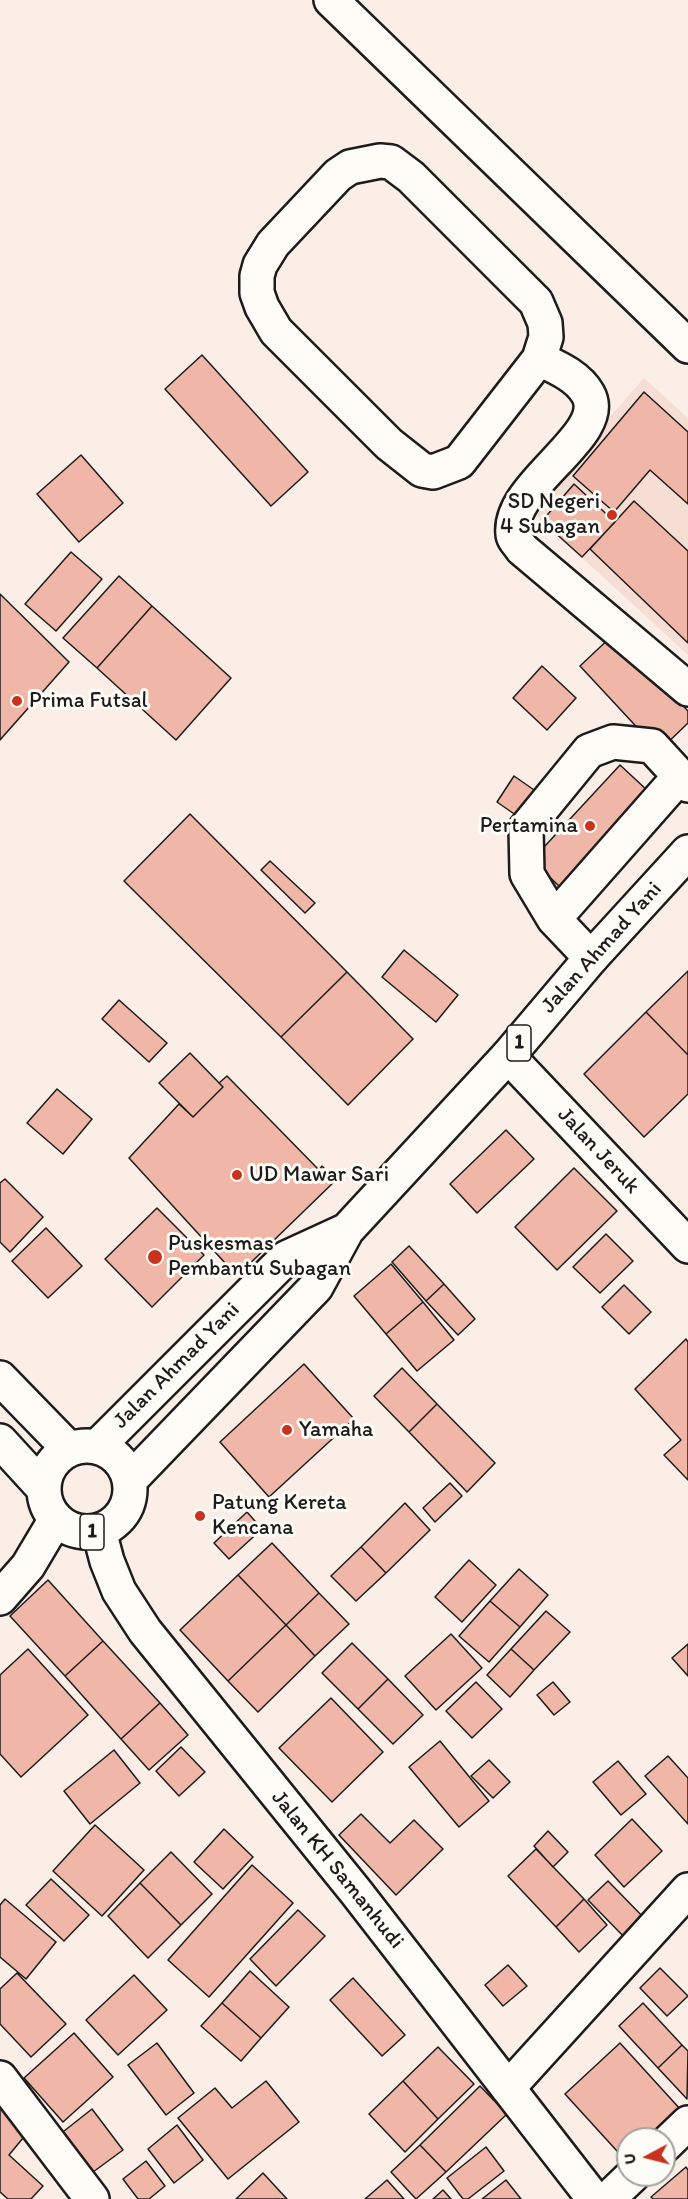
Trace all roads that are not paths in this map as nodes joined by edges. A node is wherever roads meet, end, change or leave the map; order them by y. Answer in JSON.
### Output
{"nodes":[{"id":1,"x":331,"y":0,"type":"edge"},
{"id":2,"x":688,"y":346,"type":"edge"},
{"id":3,"x":539,"y":359,"type":"junction"},
{"id":4,"x":688,"y":689,"type":"edge"},
{"id":5,"x":684,"y":780,"type":"edge"},
{"id":6,"x":688,"y":852,"type":"edge"},
{"id":7,"x":554,"y":919,"type":"junction"},
{"id":8,"x":591,"y":958,"type":"junction"},
{"id":9,"x":508,"y":1056,"type":"junction"},
{"id":10,"x":347,"y":1230,"type":"junction"},
{"id":11,"x":688,"y":1246,"type":"edge"},
{"id":12,"x":0,"y":1378,"type":"edge"},
{"id":13,"x":0,"y":1441,"type":"edge"},
{"id":14,"x":83,"y":1448,"type":"junction"},
{"id":15,"x":130,"y":1480,"type":"junction"},
{"id":16,"x":44,"y":1489,"type":"junction"},
{"id":17,"x":56,"y":1519,"type":"junction"},
{"id":18,"x":99,"y":1531,"type":"junction"},
{"id":19,"x":0,"y":1598,"type":"edge"},
{"id":20,"x":688,"y":1890,"type":"edge"},
{"id":21,"x":0,"y":2078,"type":"edge"},
{"id":22,"x":508,"y":2088,"type":"junction"},
{"id":23,"x":688,"y":2123,"type":"edge"},
{"id":24,"x":676,"y":2134,"type":"edge"},
{"id":25,"x":620,"y":2187,"type":"edge"},
{"id":26,"x":92,"y":2199,"type":"edge"},
{"id":27,"x":594,"y":2199,"type":"edge"},
{"id":28,"x":608,"y":2199,"type":"edge"}],
"edges":[{"from":1,"to":2,"type":"main road"},
{"from":3,"to":3,"type":"main road"},
{"from":3,"to":4,"type":"main road"},
{"from":5,"to":7,"type":"main road"},
{"from":5,"to":7,"type":"main road"},
{"from":6,"to":8,"type":"main road","name":"Jalan Ahmad Yani","number":"1"},
{"from":7,"to":8,"type":"main road"},
{"from":8,"to":9,"type":"main road","name":"Jalan Ahmad Yani","number":"1"},
{"from":9,"to":10,"type":"main road","name":"Jalan Ahmad Yani","number":"1"},
{"from":9,"to":11,"type":"main road","name":"Jalan Jeruk"},
{"from":10,"to":14,"type":"main road","name":"Jalan Ahmad Yani","number":"1"},
{"from":10,"to":15,"type":"main road","name":"Jalan Ahmad Yani","number":"1"},
{"from":12,"to":14,"type":"main road"},
{"from":13,"to":16,"type":"main road","number":"1"},
{"from":14,"to":15,"type":"main road"},
{"from":14,"to":16,"type":"main road"},
{"from":15,"to":18,"type":"main road","number":"1"},
{"from":16,"to":17,"type":"main road","number":"1"},
{"from":17,"to":18,"type":"main road","number":"1"},
{"from":17,"to":19,"type":"main road"},
{"from":18,"to":22,"type":"main road","name":"Jalan KH Samanhudi"},
{"from":20,"to":22,"type":"main road"},
{"from":21,"to":26,"type":"main road"},
{"from":22,"to":27,"type":"main road","name":"Jalan KH Samanhudi"},
{"from":23,"to":24,"type":"main road"},
{"from":25,"to":28,"type":"main road"}]}
